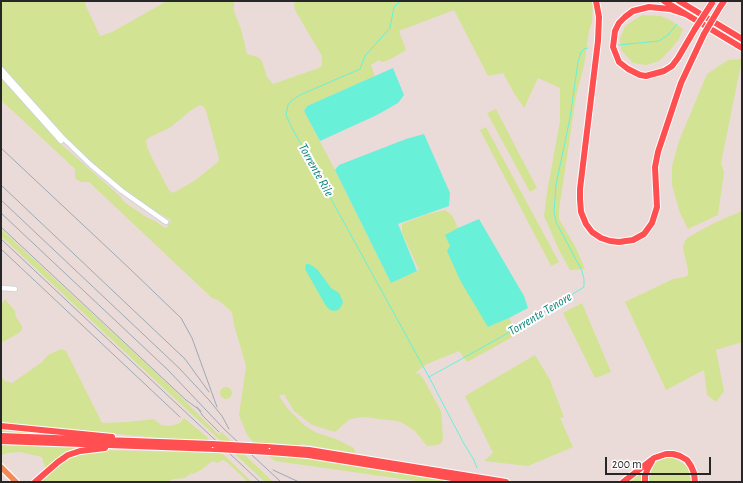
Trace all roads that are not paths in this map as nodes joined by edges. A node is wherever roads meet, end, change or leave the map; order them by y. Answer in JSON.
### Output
{"nodes":[{"id":1,"x":596,"y":1,"type":"edge"},
{"id":2,"x":664,"y":1,"type":"edge"},
{"id":3,"x":679,"y":1,"type":"edge"},
{"id":4,"x":724,"y":1,"type":"edge"},
{"id":5,"x":712,"y":2,"type":"edge"},
{"id":6,"x":685,"y":14,"type":"junction"},
{"id":7,"x":742,"y":39,"type":"edge"},
{"id":8,"x":742,"y":48,"type":"edge"},
{"id":9,"x":1,"y":69,"type":"edge"},
{"id":10,"x":1,"y":74,"type":"edge"},
{"id":11,"x":1,"y":288,"type":"edge"},
{"id":12,"x":15,"y":289,"type":"dead end"},
{"id":13,"x":1,"y":426,"type":"edge"},
{"id":14,"x":1,"y":436,"type":"edge"},
{"id":15,"x":1,"y":441,"type":"edge"},
{"id":16,"x":150,"y":444,"type":"junction"},
{"id":17,"x":268,"y":449,"type":"junction"},
{"id":18,"x":654,"y":458,"type":"junction"},
{"id":19,"x":1,"y":467,"type":"edge"},
{"id":20,"x":16,"y":482,"type":"edge"},
{"id":21,"x":35,"y":482,"type":"edge"},
{"id":22,"x":477,"y":482,"type":"edge"},
{"id":23,"x":506,"y":482,"type":"edge"},
{"id":24,"x":623,"y":482,"type":"edge"},
{"id":25,"x":645,"y":482,"type":"edge"},
{"id":26,"x":696,"y":482,"type":"edge"}],
"edges":[{"from":1,"to":4,"type":"highway","bridge":true},
{"from":2,"to":6,"type":"highway"},
{"from":3,"to":7,"type":"highway"},
{"from":5,"to":6,"type":"highway","bridge":true},
{"from":6,"to":8,"type":"highway"},
{"from":9,"to":10,"type":"street"},
{"from":11,"to":12,"type":"street"},
{"from":13,"to":16,"type":"highway"},
{"from":14,"to":16,"type":"highway"},
{"from":15,"to":16,"type":"highway"},
{"from":16,"to":17,"type":"highway","bridge":true},
{"from":16,"to":21,"type":"highway"},
{"from":17,"to":22,"type":"highway"},
{"from":17,"to":23,"type":"highway"},
{"from":18,"to":24,"type":"highway"},
{"from":18,"to":25,"type":"highway"},
{"from":18,"to":26,"type":"highway"},
{"from":19,"to":20,"type":"main road"}]}
